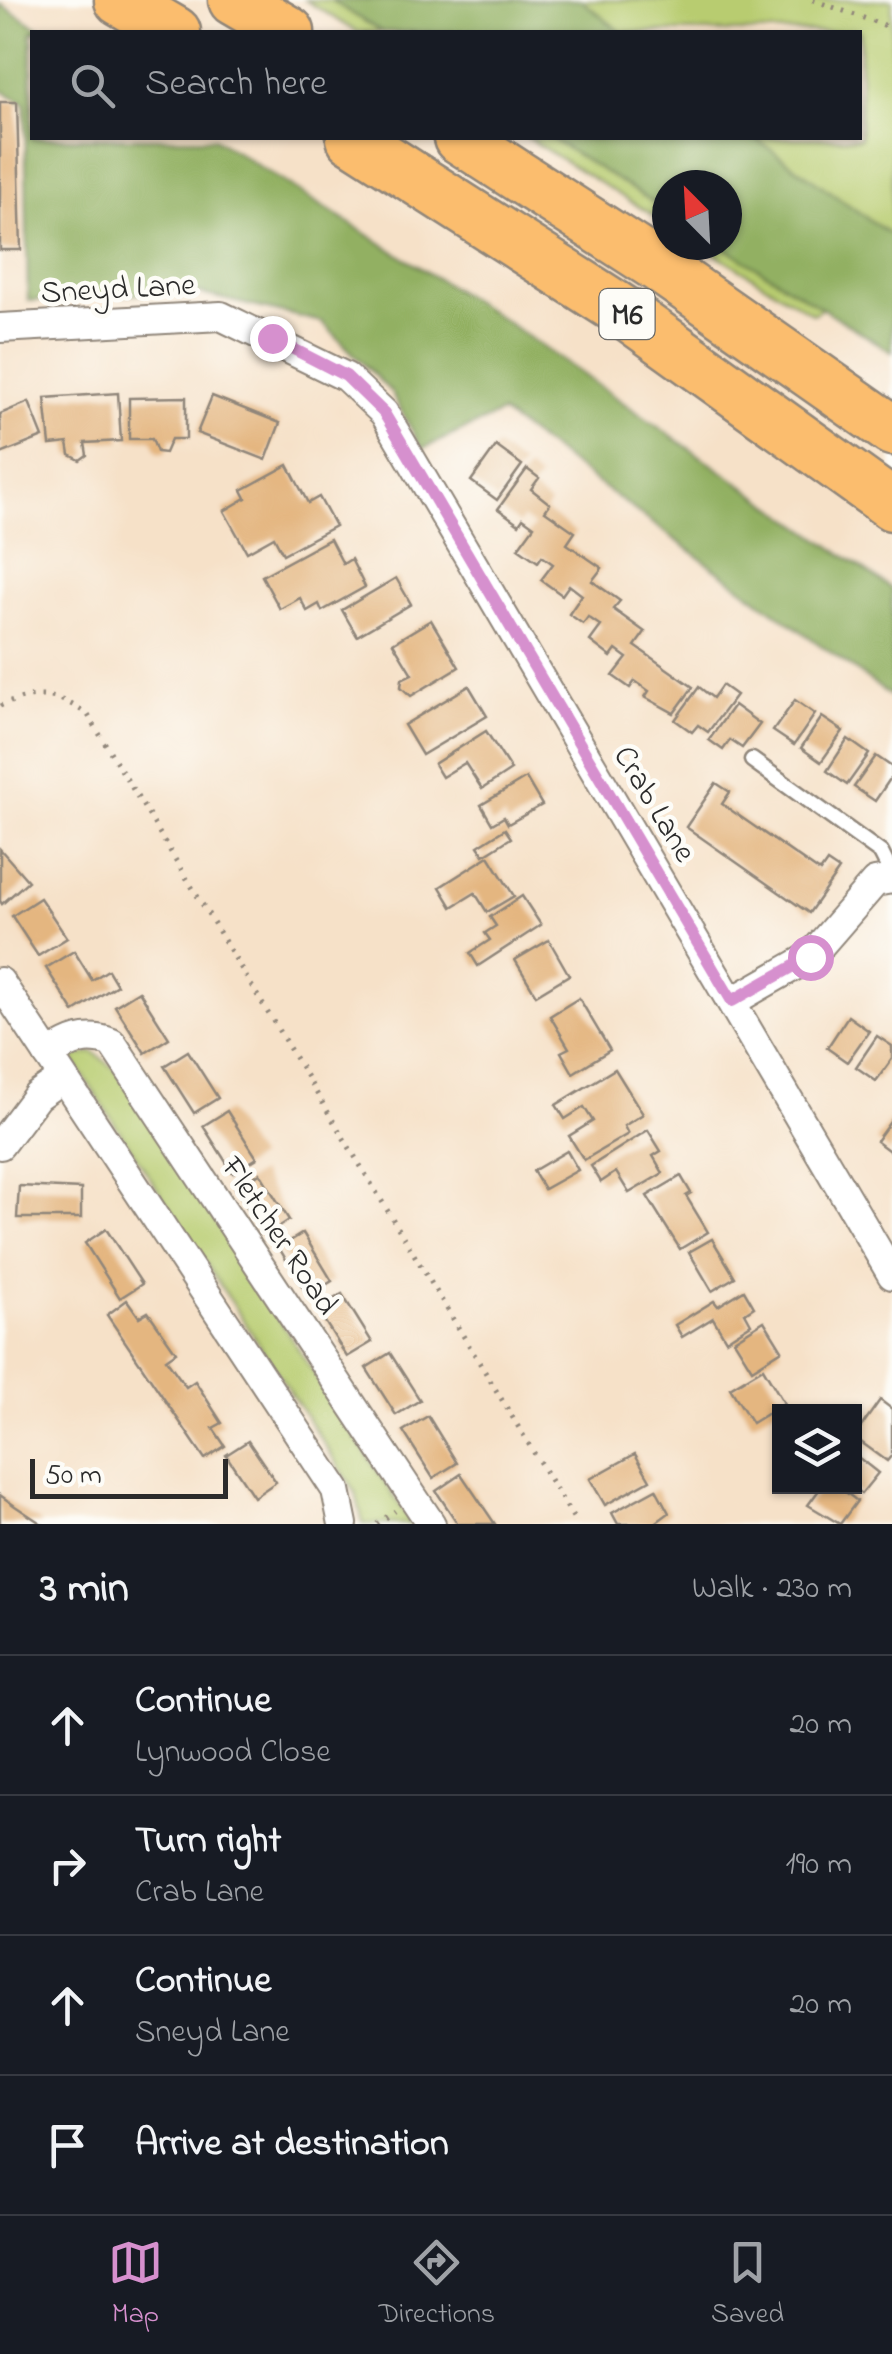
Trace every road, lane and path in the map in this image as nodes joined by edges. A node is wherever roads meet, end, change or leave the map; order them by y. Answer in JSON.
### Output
{"nodes":[{"id":1,"x":120,"y":0,"type":"edge"},
{"id":2,"x":234,"y":0,"type":"edge"},
{"id":3,"x":813,"y":0,"type":"edge"},
{"id":4,"x":892,"y":28,"type":"edge"},
{"id":5,"x":172,"y":30,"type":"edge"},
{"id":6,"x":286,"y":30,"type":"edge"},
{"id":7,"x":355,"y":140,"type":"edge"},
{"id":8,"x":462,"y":140,"type":"edge"},
{"id":9,"x":0,"y":328,"type":"edge"},
{"id":10,"x":346,"y":376,"type":"joint"},
{"id":11,"x":892,"y":430,"type":"edge"},
{"id":12,"x":892,"y":505,"type":"edge"},
{"id":13,"x":0,"y":706,"type":"edge"},
{"id":14,"x":752,"y":760,"type":"dead end"},
{"id":15,"x":892,"y":877,"type":"edge"},
{"id":16,"x":0,"y":982,"type":"edge"},
{"id":17,"x":732,"y":1001,"type":"junction"},
{"id":18,"x":55,"y":1066,"type":"junction"},
{"id":19,"x":0,"y":1145,"type":"edge"},
{"id":20,"x":892,"y":1276,"type":"edge"},
{"id":21,"x":343,"y":1524,"type":"edge"},
{"id":22,"x":431,"y":1524,"type":"edge"},
{"id":23,"x":577,"y":1524,"type":"edge"}],
"edges":[{"from":1,"to":5,"type":"highway"},
{"from":2,"to":6,"type":"highway"},
{"from":3,"to":4,"type":"path"},
{"from":7,"to":12,"type":"highway","number":"M6"},
{"from":8,"to":11,"type":"highway","number":"M6"},
{"from":9,"to":10,"type":"street","name":"Sneyd Lane"},
{"from":10,"to":17,"type":"street","name":"Crab Lane"},
{"from":13,"to":23,"type":"path"},
{"from":14,"to":15,"type":"lane"},
{"from":15,"to":17,"type":"street"},
{"from":16,"to":18,"type":"street"},
{"from":17,"to":20,"type":"street","name":"Crab Lane"},
{"from":18,"to":19,"type":"street"},
{"from":18,"to":21,"type":"street"},
{"from":18,"to":22,"type":"street","name":"Fletcher Road"}]}
